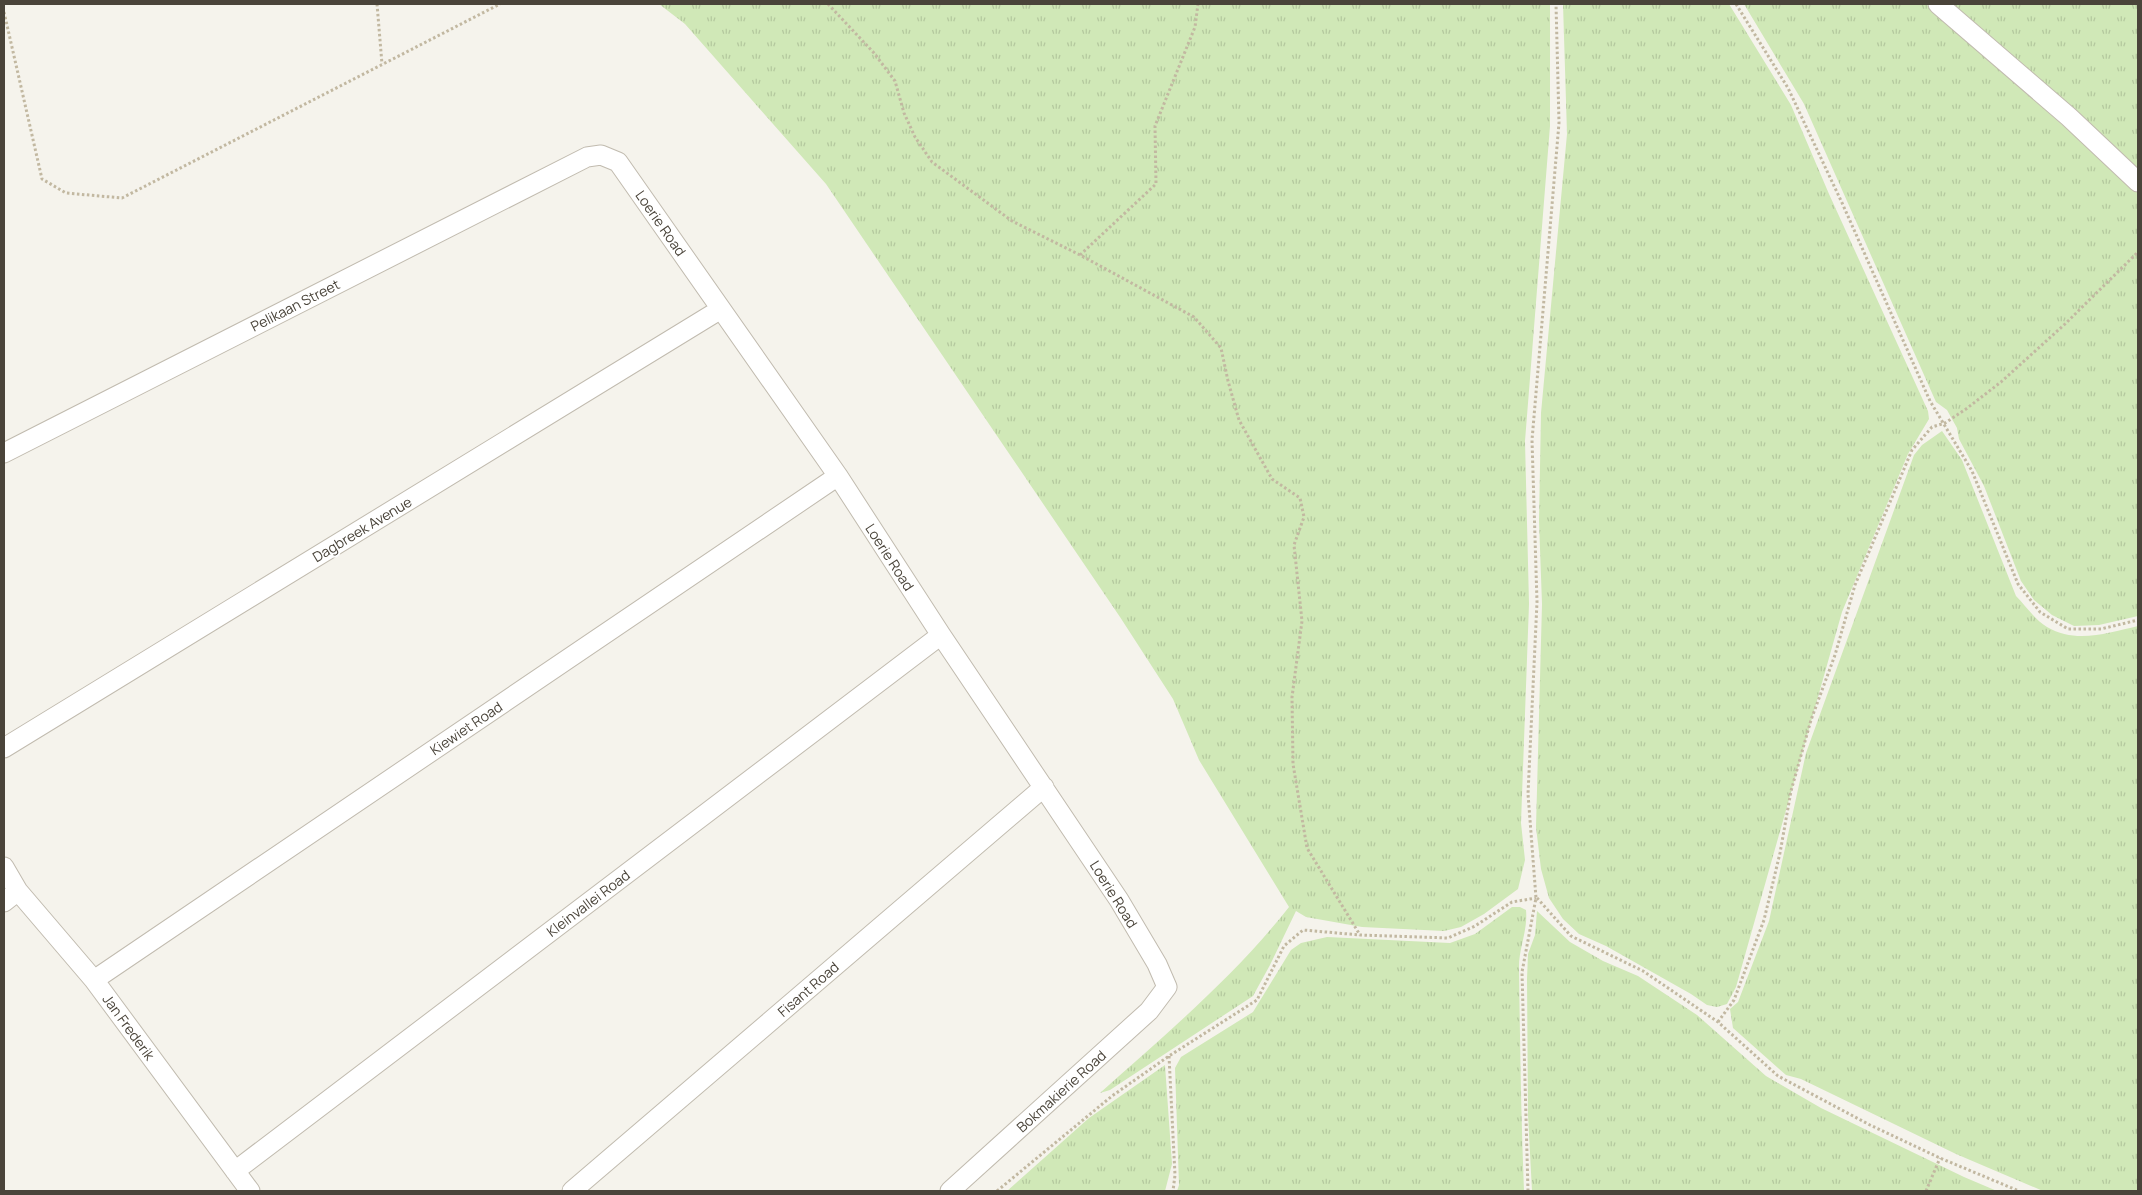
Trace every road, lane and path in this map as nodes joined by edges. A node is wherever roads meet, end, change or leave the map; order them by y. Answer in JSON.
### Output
{"nodes":[{"id":1,"x":376,"y":4,"type":"edge"},
{"id":2,"x":500,"y":4,"type":"edge"},
{"id":3,"x":828,"y":4,"type":"edge"},
{"id":4,"x":1198,"y":4,"type":"edge"},
{"id":5,"x":1556,"y":4,"type":"edge"},
{"id":6,"x":1736,"y":4,"type":"edge"},
{"id":7,"x":1938,"y":4,"type":"edge"},
{"id":8,"x":4,"y":12,"type":"edge"},
{"id":9,"x":382,"y":64,"type":"junction"},
{"id":10,"x":587,"y":157,"type":"joint"},
{"id":11,"x":2138,"y":182,"type":"edge"},
{"id":12,"x":2138,"y":252,"type":"edge"},
{"id":13,"x":1080,"y":254,"type":"junction"},
{"id":14,"x":721,"y":309,"type":"junction"},
{"id":15,"x":1945,"y":423,"type":"junction"},
{"id":16,"x":4,"y":453,"type":"edge"},
{"id":17,"x":838,"y":476,"type":"junction"},
{"id":18,"x":2138,"y":620,"type":"edge"},
{"id":19,"x":941,"y":635,"type":"junction"},
{"id":20,"x":4,"y":748,"type":"edge"},
{"id":21,"x":1044,"y":787,"type":"junction"},
{"id":22,"x":4,"y":866,"type":"edge"},
{"id":23,"x":11,"y":896,"type":"edge"},
{"id":24,"x":1536,"y":898,"type":"junction"},
{"id":25,"x":1360,"y":935,"type":"junction"},
{"id":26,"x":94,"y":980,"type":"junction"},
{"id":27,"x":1167,"y":987,"type":"joint"},
{"id":28,"x":1718,"y":1022,"type":"junction"},
{"id":29,"x":1170,"y":1056,"type":"junction"},
{"id":30,"x":1940,"y":1158,"type":"junction"},
{"id":31,"x":236,"y":1171,"type":"junction"},
{"id":32,"x":250,"y":1191,"type":"edge"},
{"id":33,"x":572,"y":1191,"type":"edge"},
{"id":34,"x":950,"y":1191,"type":"edge"},
{"id":35,"x":997,"y":1191,"type":"edge"},
{"id":36,"x":1172,"y":1191,"type":"edge"},
{"id":37,"x":1528,"y":1191,"type":"edge"},
{"id":38,"x":1926,"y":1191,"type":"edge"},
{"id":39,"x":2019,"y":1191,"type":"edge"}],
"edges":[{"from":1,"to":9,"type":"path"},
{"from":2,"to":9,"type":"path"},
{"from":3,"to":13,"type":"path"},
{"from":4,"to":13,"type":"path"},
{"from":5,"to":24,"type":"path"},
{"from":6,"to":15,"type":"path"},
{"from":7,"to":11,"type":"street"},
{"from":8,"to":9,"type":"path"},
{"from":10,"to":14,"type":"street","name":"Loerie Road"},
{"from":10,"to":16,"type":"street","name":"Pelikaan Street"},
{"from":12,"to":15,"type":"path"},
{"from":13,"to":25,"type":"path"},
{"from":14,"to":17,"type":"street","name":"Loerie Road"},
{"from":14,"to":20,"type":"street","name":"Dagbreek Avenue"},
{"from":15,"to":18,"type":"path"},
{"from":15,"to":28,"type":"path"},
{"from":17,"to":19,"type":"street","name":"Loerie Road"},
{"from":17,"to":26,"type":"street","name":"Kiewiet Road"},
{"from":19,"to":21,"type":"street","name":"Loerie Road"},
{"from":19,"to":31,"type":"street","name":"Kleinvallei Road"},
{"from":21,"to":27,"type":"street","name":"Loerie Road"},
{"from":21,"to":33,"type":"street","name":"Fisant Road"},
{"from":22,"to":23,"type":"street","name":"Jan Frederik"},
{"from":23,"to":26,"type":"street","name":"Jan Frederik"},
{"from":24,"to":25,"type":"path"},
{"from":24,"to":28,"type":"path"},
{"from":24,"to":37,"type":"path"},
{"from":25,"to":29,"type":"path"},
{"from":26,"to":31,"type":"street","name":"Jan Frederik"},
{"from":27,"to":34,"type":"street","name":"Bokmakierie Road"},
{"from":28,"to":30,"type":"path"},
{"from":29,"to":35,"type":"path"},
{"from":29,"to":36,"type":"path"},
{"from":30,"to":38,"type":"path"},
{"from":30,"to":39,"type":"path"},
{"from":31,"to":32,"type":"street","name":"Jan Frederik"}]}
